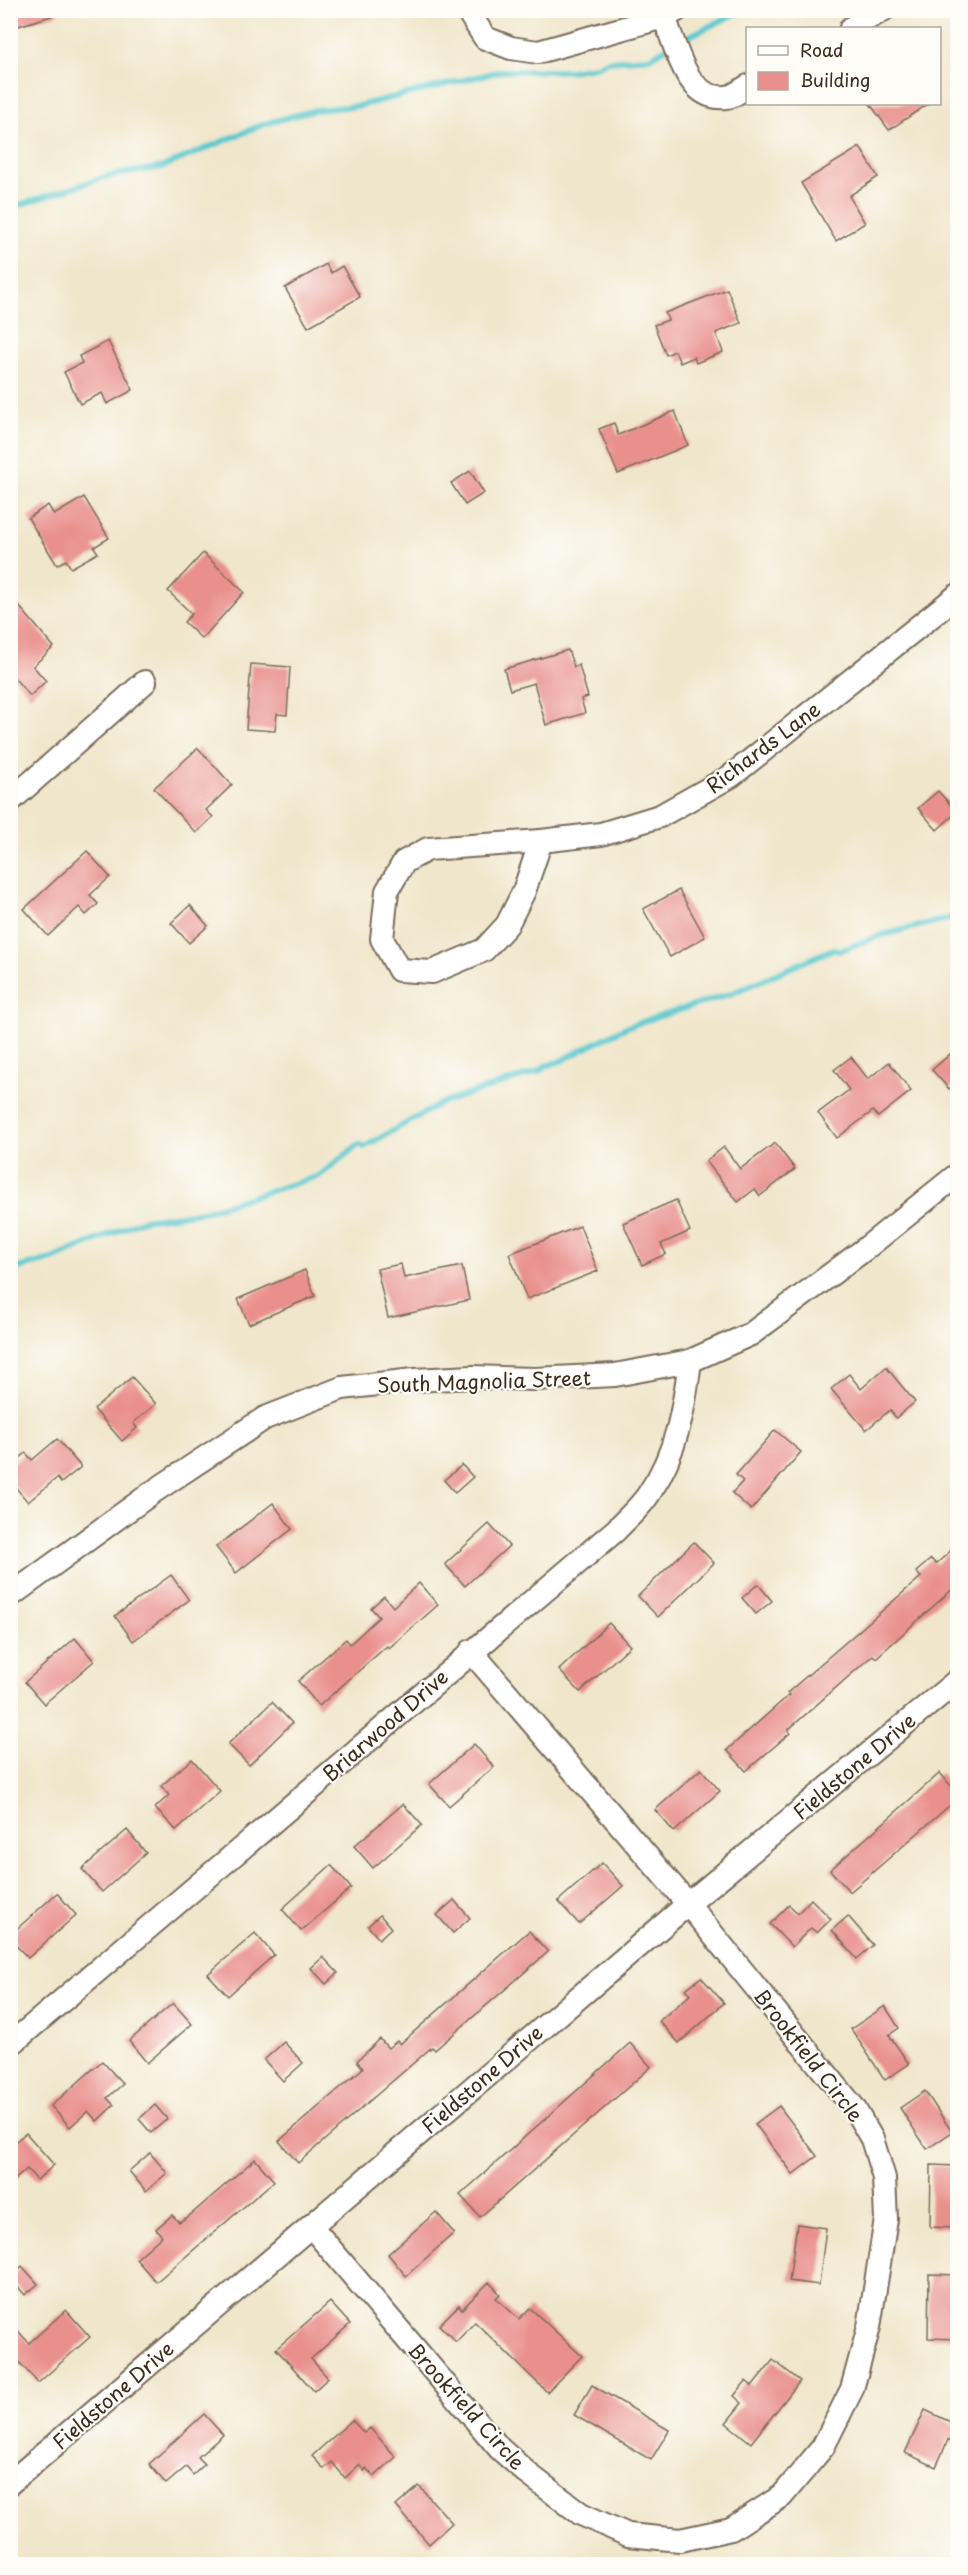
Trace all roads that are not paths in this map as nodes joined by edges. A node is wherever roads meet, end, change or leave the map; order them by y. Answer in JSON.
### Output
{"nodes":[{"id":1,"x":467,"y":10,"type":"edge"},
{"id":2,"x":883,"y":10,"type":"edge"},
{"id":3,"x":671,"y":14,"type":"edge"},
{"id":4,"x":853,"y":27,"type":"edge"},
{"id":5,"x":746,"y":87,"type":"edge"},
{"id":6,"x":957,"y":595,"type":"edge"},
{"id":7,"x":145,"y":682,"type":"dead end"},
{"id":8,"x":10,"y":801,"type":"edge"},
{"id":9,"x":541,"y":841,"type":"junction"},
{"id":10,"x":957,"y":1174,"type":"edge"},
{"id":11,"x":690,"y":1361,"type":"junction"},
{"id":12,"x":10,"y":1596,"type":"edge"},
{"id":13,"x":471,"y":1651,"type":"junction"},
{"id":14,"x":957,"y":1680,"type":"edge"},
{"id":15,"x":688,"y":1904,"type":"junction"},
{"id":16,"x":10,"y":2045,"type":"edge"},
{"id":17,"x":311,"y":2226,"type":"junction"},
{"id":18,"x":10,"y":2483,"type":"edge"}],
"edges":[{"from":1,"to":3,"type":"street"},
{"from":2,"to":4,"type":"street"},
{"from":3,"to":5,"type":"street"},
{"from":6,"to":9,"type":"street","name":"Richards Lane"},
{"from":7,"to":8,"type":"street"},
{"from":9,"to":9,"type":"street","name":"Richards Lane"},
{"from":10,"to":11,"type":"street","name":"South Magnolia Street"},
{"from":11,"to":12,"type":"street","name":"South Magnolia Street"},
{"from":11,"to":13,"type":"street","name":"Briarwood Drive"},
{"from":13,"to":15,"type":"street","name":"Brookfield Circle"},
{"from":13,"to":16,"type":"street","name":"Briarwood Drive"},
{"from":14,"to":15,"type":"street","name":"Fieldstone Drive"},
{"from":15,"to":17,"type":"street","name":"Fieldstone Drive"},
{"from":15,"to":17,"type":"street","name":"Brookfield Circle"},
{"from":17,"to":18,"type":"street","name":"Fieldstone Drive"}]}
